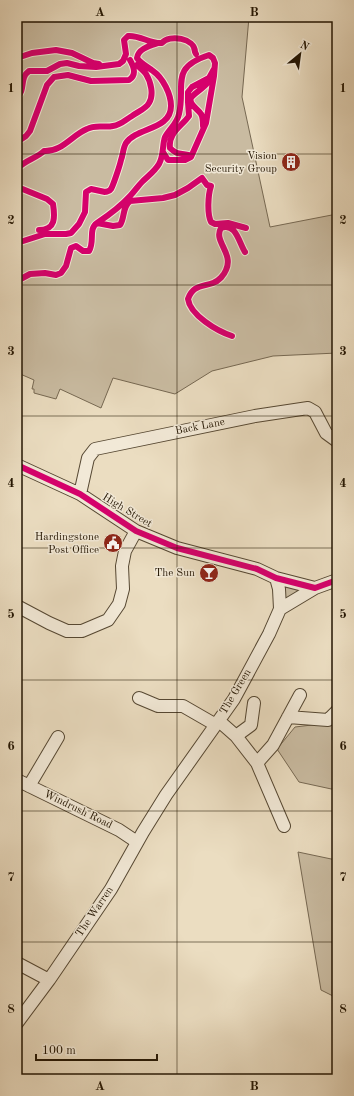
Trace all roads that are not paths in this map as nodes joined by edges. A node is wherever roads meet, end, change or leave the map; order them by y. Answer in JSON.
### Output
{"nodes":[{"id":1,"x":337,"y":441,"type":"edge"},
{"id":2,"x":17,"y":465,"type":"edge"},
{"id":3,"x":80,"y":494,"type":"junction"},
{"id":4,"x":136,"y":531,"type":"junction"},
{"id":5,"x":276,"y":578,"type":"junction"},
{"id":6,"x":337,"y":580,"type":"edge"},
{"id":7,"x":315,"y":588,"type":"junction"},
{"id":8,"x":17,"y":606,"type":"edge"},
{"id":9,"x":280,"y":609,"type":"junction"},
{"id":10,"x":300,"y":694,"type":"dead end"},
{"id":11,"x":139,"y":698,"type":"dead end"},
{"id":12,"x":254,"y":703,"type":"dead end"},
{"id":13,"x":337,"y":711,"type":"edge"},
{"id":14,"x":288,"y":717,"type":"junction"},
{"id":15,"x":217,"y":723,"type":"junction"},
{"id":16,"x":236,"y":736,"type":"junction"},
{"id":17,"x":58,"y":737,"type":"dead end"},
{"id":18,"x":257,"y":763,"type":"junction"},
{"id":19,"x":17,"y":780,"type":"edge"},
{"id":20,"x":29,"y":786,"type":"junction"},
{"id":21,"x":166,"y":796,"type":"joint"},
{"id":22,"x":284,"y":826,"type":"dead end"},
{"id":23,"x":137,"y":842,"type":"junction"},
{"id":24,"x":17,"y":964,"type":"edge"},
{"id":25,"x":49,"y":980,"type":"junction"},
{"id":26,"x":17,"y":1024,"type":"edge"}],
"edges":[{"from":1,"to":3,"type":"street","name":"Back Lane"},
{"from":2,"to":3,"type":"street","name":"High Street"},
{"from":3,"to":4,"type":"street","name":"High Street"},
{"from":4,"to":5,"type":"street","name":"High Street"},
{"from":4,"to":8,"type":"street"},
{"from":5,"to":7,"type":"street","name":"High Street"},
{"from":5,"to":9,"type":"street","name":"The Green"},
{"from":6,"to":7,"type":"street"},
{"from":7,"to":9,"type":"street"},
{"from":9,"to":15,"type":"street","name":"The Green"},
{"from":10,"to":14,"type":"street"},
{"from":11,"to":15,"type":"street"},
{"from":12,"to":16,"type":"street"},
{"from":13,"to":14,"type":"street"},
{"from":14,"to":18,"type":"street"},
{"from":15,"to":16,"type":"street"},
{"from":15,"to":21,"type":"street","name":"The Green"},
{"from":16,"to":18,"type":"street"},
{"from":17,"to":20,"type":"street"},
{"from":18,"to":22,"type":"street"},
{"from":19,"to":20,"type":"street","name":"Windrush Road"},
{"from":20,"to":23,"type":"street","name":"Windrush Road"},
{"from":21,"to":23,"type":"street","name":"The Warren"},
{"from":23,"to":25,"type":"street","name":"The Warren"},
{"from":24,"to":25,"type":"street"},
{"from":25,"to":26,"type":"street","name":"The Warren"}]}
